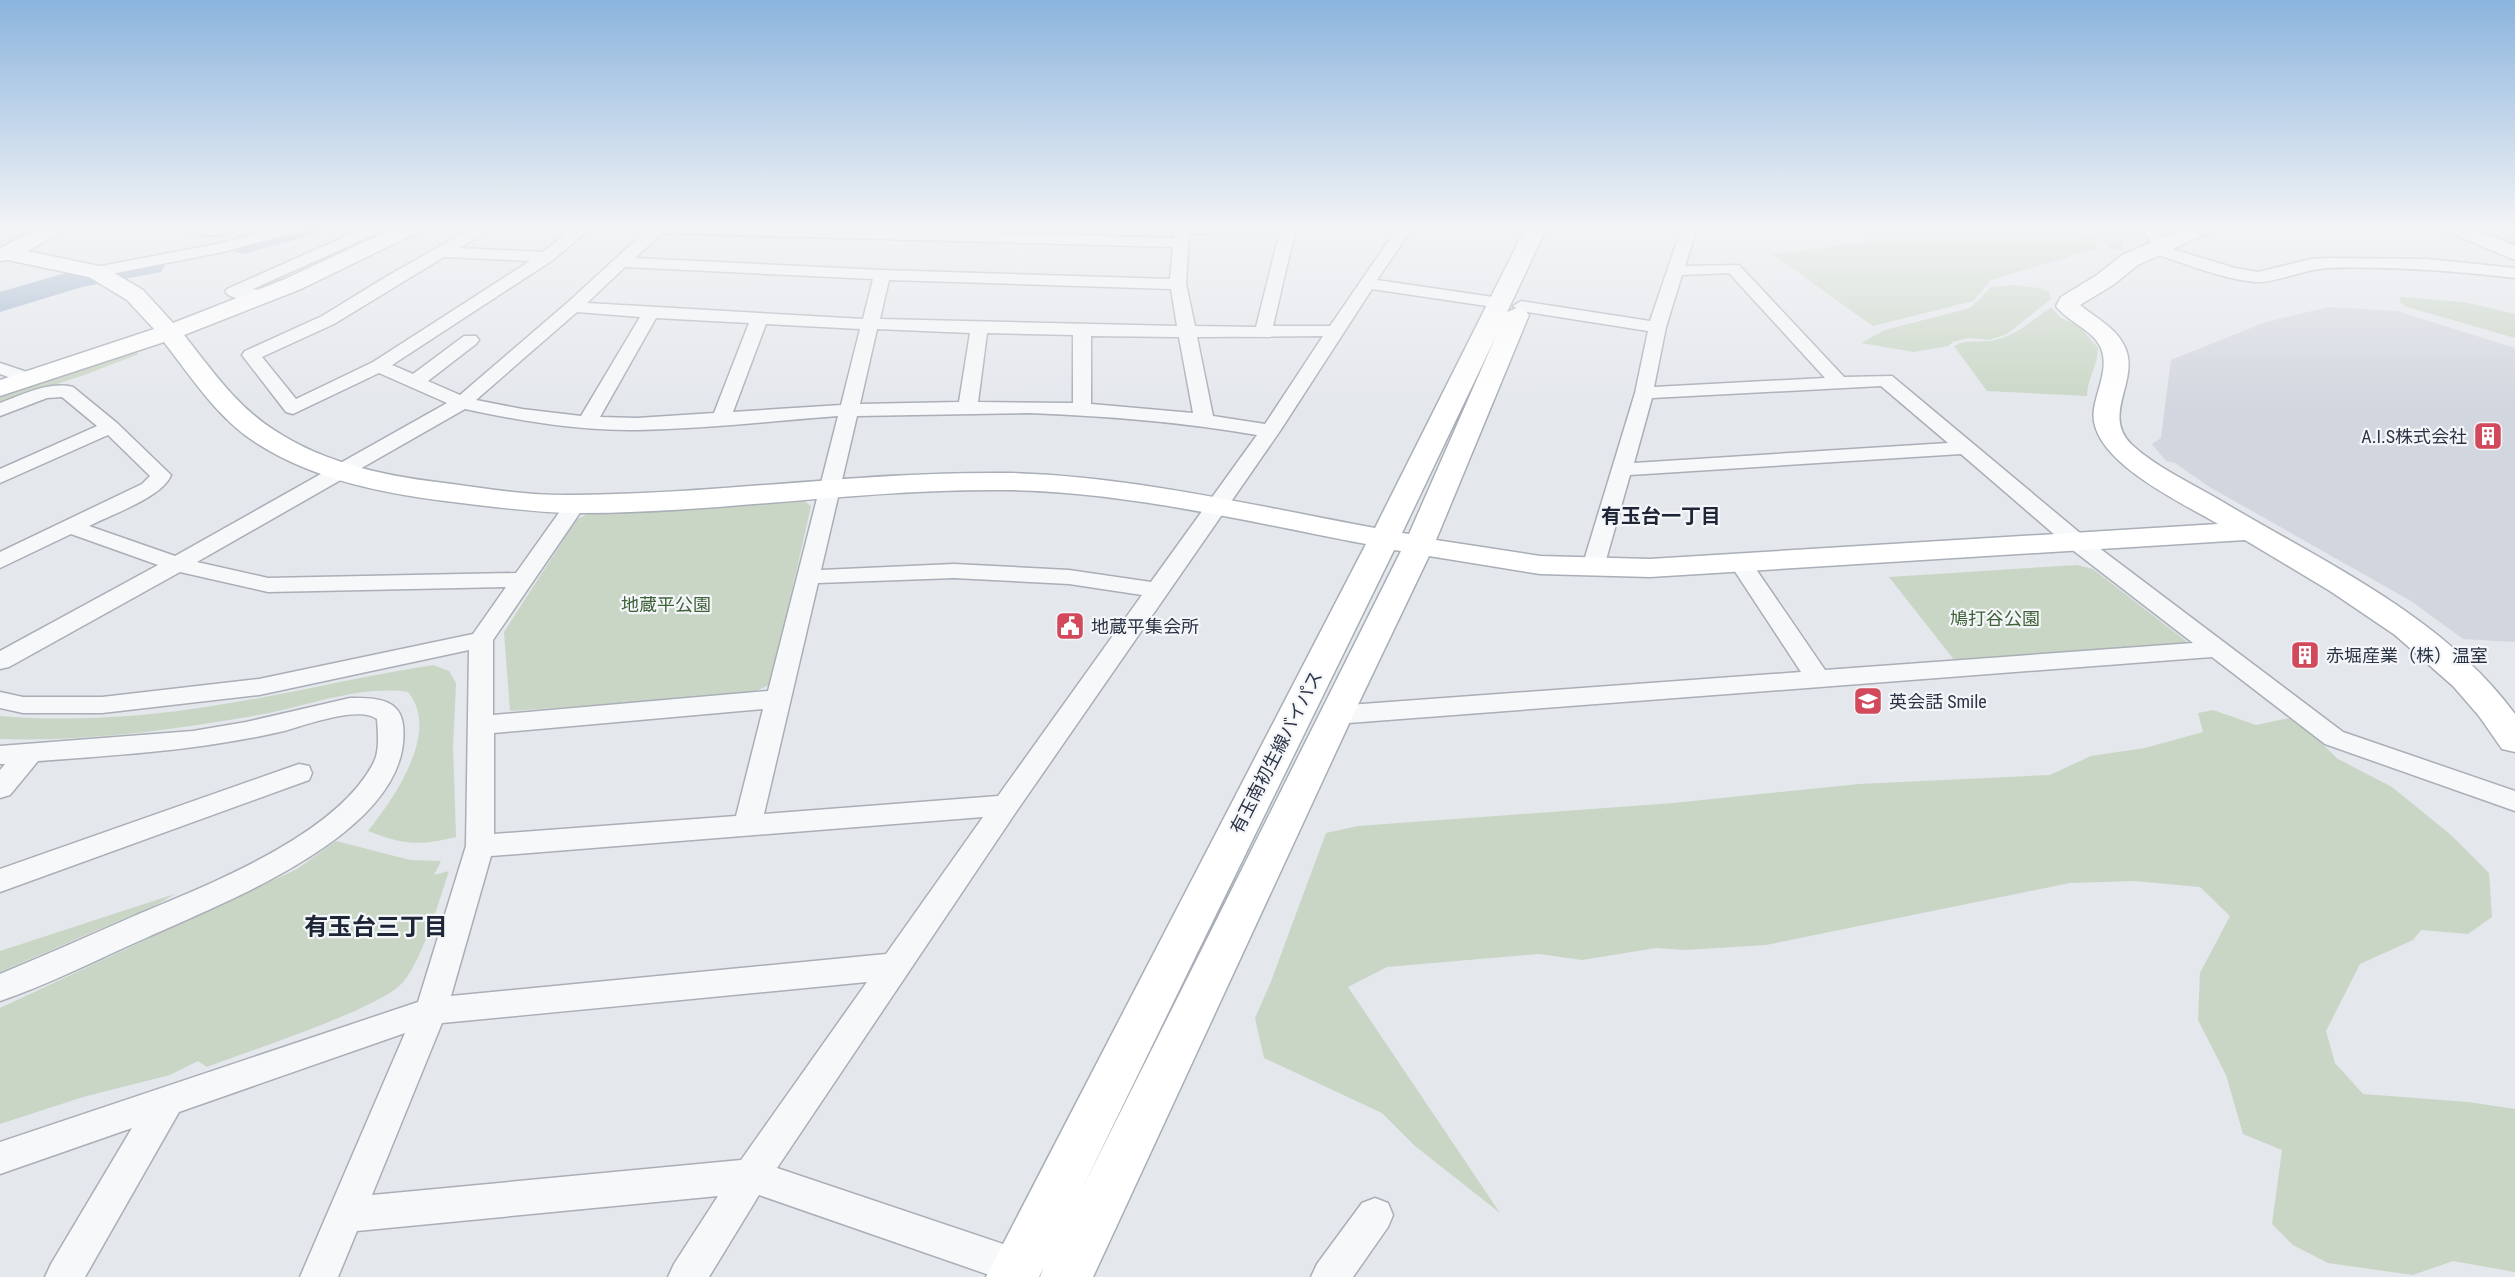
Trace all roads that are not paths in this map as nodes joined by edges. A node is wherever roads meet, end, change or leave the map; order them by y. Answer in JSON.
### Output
{"nodes":[{"id":1,"x":121,"y":287,"type":"edge"},
{"id":2,"x":245,"y":287,"type":"edge"},
{"id":3,"x":287,"y":287,"type":"edge"},
{"id":4,"x":384,"y":287,"type":"edge"},
{"id":5,"x":501,"y":287,"type":"edge"},
{"id":6,"x":595,"y":287,"type":"edge"},
{"id":7,"x":879,"y":287,"type":"edge"},
{"id":8,"x":1179,"y":287,"type":"edge"},
{"id":9,"x":1274,"y":287,"type":"edge"},
{"id":10,"x":1364,"y":287,"type":"edge"},
{"id":11,"x":1390,"y":287,"type":"edge"},
{"id":12,"x":1517,"y":287,"type":"edge"},
{"id":13,"x":1523,"y":287,"type":"edge"},
{"id":14,"x":1670,"y":287,"type":"edge"},
{"id":15,"x":1750,"y":287,"type":"edge"},
{"id":16,"x":2094,"y":287,"type":"edge"},
{"id":17,"x":267,"y":296,"type":"junction"},
{"id":18,"x":1511,"y":305,"type":"junction"},
{"id":19,"x":573,"y":307,"type":"junction"},
{"id":20,"x":651,"y":312,"type":"junction"},
{"id":21,"x":759,"y":320,"type":"junction"},
{"id":22,"x":868,"y":325,"type":"junction"},
{"id":23,"x":979,"y":327,"type":"junction"},
{"id":24,"x":1657,"y":327,"type":"junction"},
{"id":25,"x":1082,"y":330,"type":"junction"},
{"id":26,"x":1337,"y":331,"type":"junction"},
{"id":27,"x":169,"y":332,"type":"junction"},
{"id":28,"x":1263,"y":332,"type":"junction"},
{"id":29,"x":1188,"y":333,"type":"junction"},
{"id":30,"x":470,"y":340,"type":"dead end"},
{"id":31,"x":379,"y":366,"type":"junction"},
{"id":32,"x":0,"y":368,"type":"edge"},
{"id":33,"x":27,"y":378,"type":"junction"},
{"id":34,"x":415,"y":382,"type":"junction"},
{"id":35,"x":1839,"y":382,"type":"junction"},
{"id":36,"x":0,"y":388,"type":"edge"},
{"id":37,"x":1644,"y":393,"type":"junction"},
{"id":38,"x":462,"y":403,"type":"junction"},
{"id":39,"x":968,"y":408,"type":"junction"},
{"id":40,"x":1082,"y":408,"type":"junction"},
{"id":41,"x":0,"y":410,"type":"edge"},
{"id":42,"x":847,"y":410,"type":"junction"},
{"id":43,"x":721,"y":418,"type":"junction"},
{"id":44,"x":1204,"y":420,"type":"junction"},
{"id":45,"x":587,"y":422,"type":"junction"},
{"id":46,"x":110,"y":427,"type":"junction"},
{"id":47,"x":1270,"y":431,"type":"junction"},
{"id":48,"x":1966,"y":448,"type":"junction"},
{"id":49,"x":1620,"y":470,"type":"junction"},
{"id":50,"x":341,"y":471,"type":"junction"},
{"id":51,"x":0,"y":477,"type":"edge"},
{"id":52,"x":828,"y":489,"type":"junction"},
{"id":53,"x":575,"y":504,"type":"junction"},
{"id":54,"x":1215,"y":507,"type":"junction"},
{"id":55,"x":71,"y":527,"type":"junction"},
{"id":56,"x":2251,"y":531,"type":"junction"},
{"id":57,"x":1383,"y":538,"type":"junction"},
{"id":58,"x":2078,"y":543,"type":"junction"},
{"id":59,"x":1419,"y":545,"type":"junction"},
{"id":60,"x":0,"y":561,"type":"edge"},
{"id":61,"x":176,"y":564,"type":"junction"},
{"id":62,"x":1741,"y":564,"type":"junction"},
{"id":63,"x":1593,"y":567,"type":"junction"},
{"id":64,"x":809,"y":577,"type":"junction"},
{"id":65,"x":523,"y":580,"type":"junction"},
{"id":66,"x":1157,"y":590,"type":"junction"},
{"id":67,"x":481,"y":640,"type":"junction"},
{"id":68,"x":2215,"y":649,"type":"junction"},
{"id":69,"x":0,"y":661,"type":"edge"},
{"id":70,"x":1818,"y":679,"type":"junction"},
{"id":71,"x":0,"y":699,"type":"edge"},
{"id":72,"x":778,"y":699,"type":"junction"},
{"id":73,"x":1335,"y":715,"type":"junction"},
{"id":74,"x":482,"y":725,"type":"junction"},
{"id":75,"x":2515,"y":740,"type":"edge"},
{"id":76,"x":29,"y":753,"type":"junction"},
{"id":77,"x":0,"y":754,"type":"edge"},
{"id":78,"x":299,"y":773,"type":"dead end"},
{"id":79,"x":0,"y":788,"type":"edge"},
{"id":80,"x":2515,"y":801,"type":"edge"},
{"id":81,"x":1006,"y":805,"type":"junction"},
{"id":82,"x":748,"y":824,"type":"junction"},
{"id":83,"x":480,"y":846,"type":"junction"},
{"id":84,"x":0,"y":881,"type":"edge"},
{"id":85,"x":896,"y":966,"type":"junction"},
{"id":86,"x":0,"y":988,"type":"edge"},
{"id":87,"x":432,"y":1011,"type":"junction"},
{"id":88,"x":167,"y":1101,"type":"junction"},
{"id":89,"x":0,"y":1158,"type":"edge"},
{"id":90,"x":751,"y":1176,"type":"junction"},
{"id":91,"x":345,"y":1215,"type":"junction"},
{"id":92,"x":1375,"y":1215,"type":"dead end"},
{"id":93,"x":1015,"y":1272,"type":"edge"},
{"id":94,"x":64,"y":1277,"type":"edge"},
{"id":95,"x":319,"y":1277,"type":"edge"},
{"id":96,"x":687,"y":1277,"type":"edge"},
{"id":97,"x":1066,"y":1277,"type":"edge"},
{"id":98,"x":1329,"y":1277,"type":"edge"}],
"edges":[{"from":1,"to":27,"type":"street"},
{"from":2,"to":17,"type":"street"},
{"from":3,"to":17,"type":"street"},
{"from":4,"to":31,"type":"street"},
{"from":5,"to":31,"type":"street"},
{"from":6,"to":19,"type":"street"},
{"from":7,"to":22,"type":"street"},
{"from":8,"to":29,"type":"street"},
{"from":9,"to":28,"type":"street"},
{"from":10,"to":26,"type":"street"},
{"from":11,"to":18,"type":"street"},
{"from":12,"to":18,"type":"street","name":"有玉南初生線バイパス"},
{"from":13,"to":18,"type":"street","name":"有玉南初生線バイパス"},
{"from":14,"to":24,"type":"street"},
{"from":15,"to":35,"type":"street"},
{"from":16,"to":56,"type":"street"},
{"from":17,"to":27,"type":"street"},
{"from":18,"to":24,"type":"street"},
{"from":18,"to":57,"type":"street","name":"有玉南初生線バイパス"},
{"from":18,"to":59,"type":"street","name":"有玉南初生線バイパス"},
{"from":19,"to":20,"type":"street"},
{"from":19,"to":38,"type":"street"},
{"from":20,"to":21,"type":"street"},
{"from":20,"to":45,"type":"street"},
{"from":21,"to":22,"type":"street"},
{"from":21,"to":43,"type":"street"},
{"from":22,"to":23,"type":"street"},
{"from":22,"to":42,"type":"street"},
{"from":23,"to":25,"type":"street"},
{"from":23,"to":39,"type":"street"},
{"from":24,"to":37,"type":"street"},
{"from":25,"to":29,"type":"street"},
{"from":25,"to":40,"type":"street"},
{"from":26,"to":28,"type":"street"},
{"from":26,"to":47,"type":"street"},
{"from":27,"to":33,"type":"street"},
{"from":27,"to":50,"type":"street"},
{"from":28,"to":29,"type":"street"},
{"from":29,"to":44,"type":"street"},
{"from":30,"to":34,"type":"street"},
{"from":31,"to":34,"type":"street"},
{"from":32,"to":33,"type":"street"},
{"from":33,"to":36,"type":"street"},
{"from":34,"to":38,"type":"street"},
{"from":35,"to":37,"type":"street"},
{"from":35,"to":48,"type":"street"},
{"from":37,"to":49,"type":"street"},
{"from":38,"to":45,"type":"street"},
{"from":38,"to":50,"type":"street"},
{"from":39,"to":40,"type":"street"},
{"from":39,"to":42,"type":"street"},
{"from":40,"to":44,"type":"street"},
{"from":41,"to":46,"type":"street"},
{"from":42,"to":43,"type":"street"},
{"from":42,"to":52,"type":"street"},
{"from":43,"to":45,"type":"street"},
{"from":44,"to":47,"type":"street"},
{"from":46,"to":51,"type":"street"},
{"from":46,"to":55,"type":"street"},
{"from":47,"to":54,"type":"street"},
{"from":48,"to":49,"type":"street"},
{"from":48,"to":58,"type":"street"},
{"from":49,"to":63,"type":"street"},
{"from":50,"to":53,"type":"street"},
{"from":50,"to":61,"type":"street"},
{"from":52,"to":53,"type":"street"},
{"from":52,"to":54,"type":"street"},
{"from":52,"to":64,"type":"street"},
{"from":53,"to":65,"type":"street"},
{"from":54,"to":57,"type":"street"},
{"from":54,"to":66,"type":"street"},
{"from":55,"to":60,"type":"street"},
{"from":55,"to":61,"type":"street"},
{"from":56,"to":58,"type":"street"},
{"from":56,"to":75,"type":"street"},
{"from":57,"to":59,"type":"street"},
{"from":57,"to":93,"type":"street","name":"有玉南初生線バイパス"},
{"from":58,"to":62,"type":"street"},
{"from":58,"to":68,"type":"street"},
{"from":59,"to":63,"type":"street"},
{"from":59,"to":73,"type":"street","name":"有玉南初生線バイパス"},
{"from":61,"to":65,"type":"street"},
{"from":61,"to":69,"type":"street"},
{"from":62,"to":63,"type":"street"},
{"from":62,"to":70,"type":"street"},
{"from":64,"to":66,"type":"street"},
{"from":64,"to":72,"type":"street"},
{"from":65,"to":67,"type":"street"},
{"from":66,"to":81,"type":"street"},
{"from":67,"to":71,"type":"street"},
{"from":67,"to":74,"type":"street"},
{"from":68,"to":70,"type":"street"},
{"from":68,"to":80,"type":"street"},
{"from":70,"to":73,"type":"street"},
{"from":72,"to":74,"type":"street"},
{"from":72,"to":82,"type":"street"},
{"from":73,"to":97,"type":"street","name":"有玉南初生線バイパス"},
{"from":74,"to":83,"type":"street"},
{"from":76,"to":77,"type":"street"},
{"from":76,"to":79,"type":"street"},
{"from":76,"to":86,"type":"street"},
{"from":78,"to":84,"type":"street"},
{"from":81,"to":82,"type":"street"},
{"from":81,"to":85,"type":"street"},
{"from":82,"to":83,"type":"street"},
{"from":83,"to":87,"type":"street"},
{"from":85,"to":87,"type":"street"},
{"from":85,"to":90,"type":"street"},
{"from":87,"to":88,"type":"street"},
{"from":87,"to":91,"type":"street"},
{"from":88,"to":89,"type":"street"},
{"from":88,"to":94,"type":"street"},
{"from":90,"to":91,"type":"street"},
{"from":90,"to":93,"type":"street"},
{"from":90,"to":96,"type":"street"},
{"from":91,"to":95,"type":"street"},
{"from":92,"to":98,"type":"street"}]}
